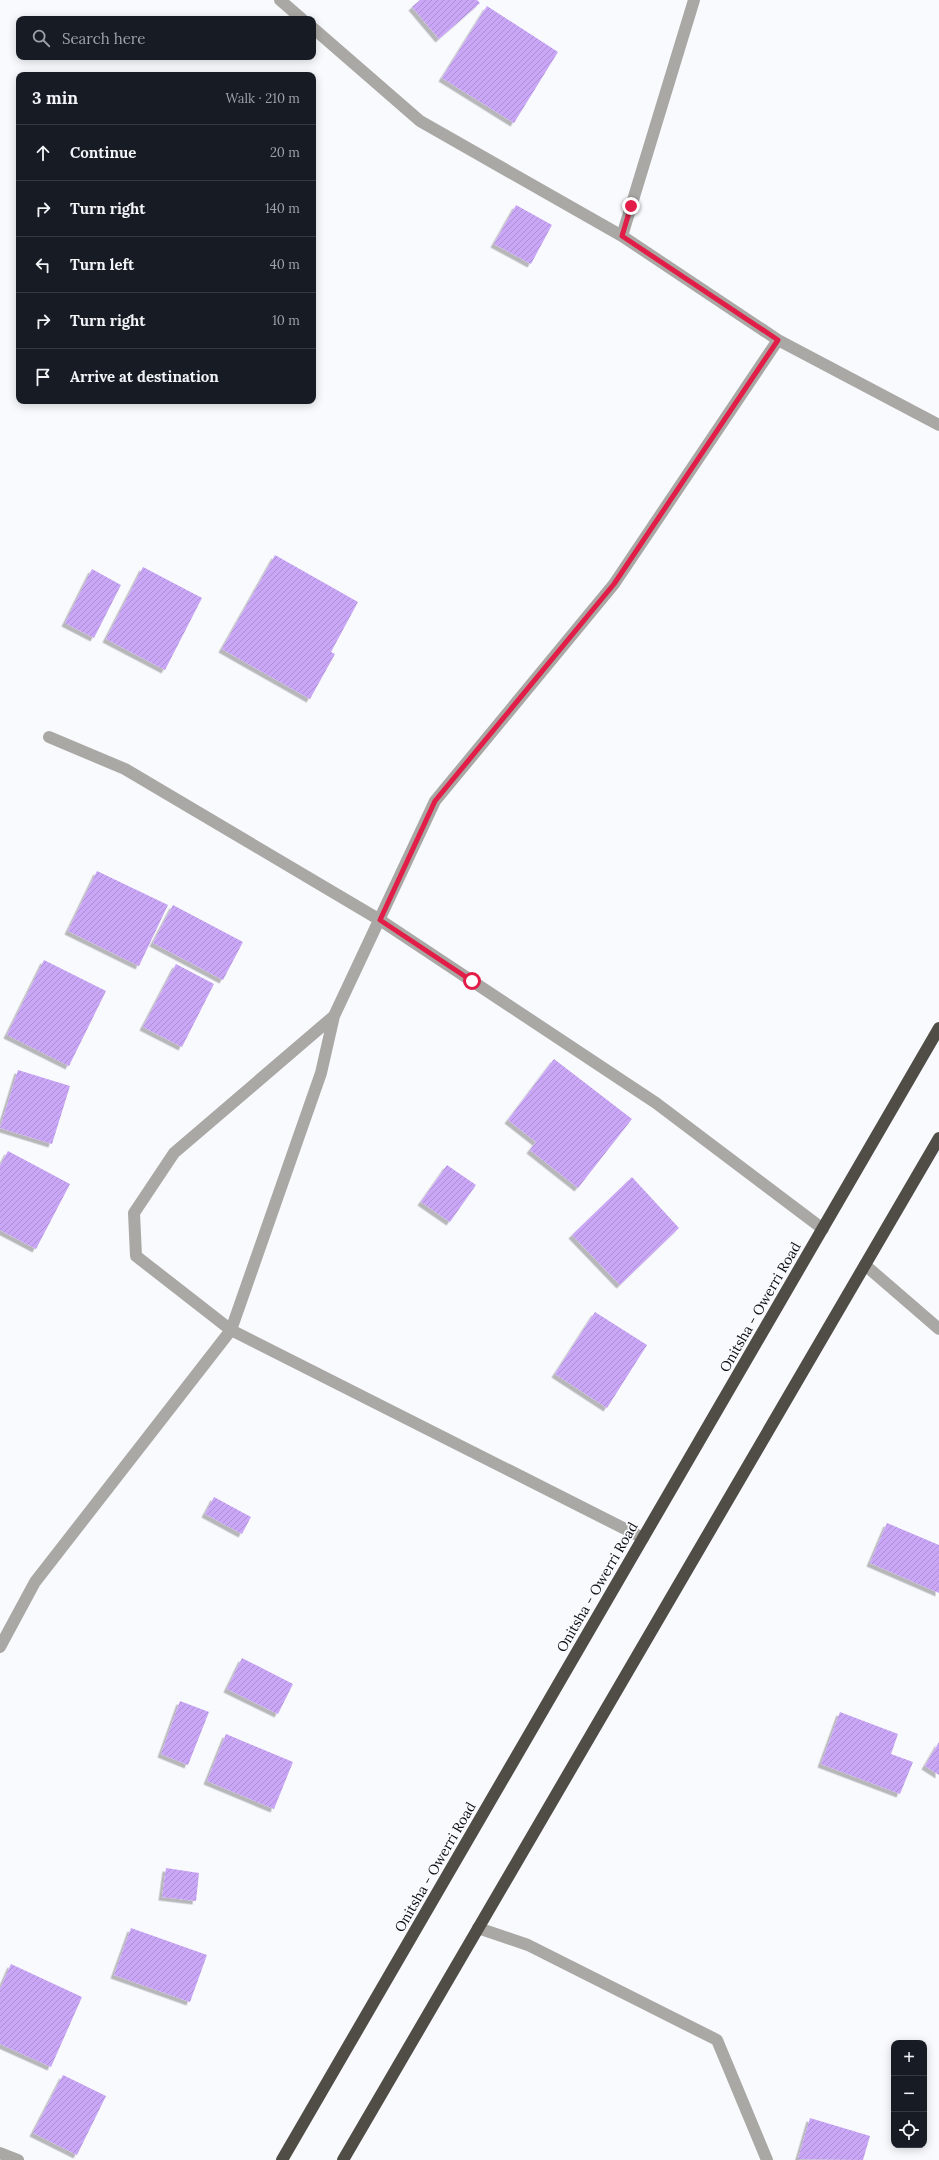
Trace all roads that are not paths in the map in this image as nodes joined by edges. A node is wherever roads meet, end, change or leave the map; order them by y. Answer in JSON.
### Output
{"nodes":[{"id":1,"x":280,"y":0,"type":"edge"},
{"id":2,"x":694,"y":0,"type":"edge"},
{"id":3,"x":299,"y":16,"type":"edge"},
{"id":4,"x":316,"y":31,"type":"edge"},
{"id":5,"x":622,"y":236,"type":"junction"},
{"id":6,"x":778,"y":340,"type":"junction"},
{"id":7,"x":939,"y":425,"type":"edge"},
{"id":8,"x":49,"y":737,"type":"dead end"},
{"id":9,"x":380,"y":920,"type":"junction"},
{"id":10,"x":334,"y":1016,"type":"junction"},
{"id":11,"x":939,"y":1028,"type":"edge"},
{"id":12,"x":939,"y":1138,"type":"edge"},
{"id":13,"x":823,"y":1229,"type":"junction"},
{"id":14,"x":865,"y":1265,"type":"junction"},
{"id":15,"x":939,"y":1329,"type":"edge"},
{"id":16,"x":231,"y":1330,"type":"junction"},
{"id":17,"x":643,"y":1538,"type":"junction"},
{"id":18,"x":0,"y":1647,"type":"edge"},
{"id":19,"x":478,"y":1928,"type":"junction"},
{"id":20,"x":0,"y":2153,"type":"edge"},
{"id":21,"x":18,"y":2160,"type":"edge"},
{"id":22,"x":282,"y":2160,"type":"edge"},
{"id":23,"x":343,"y":2160,"type":"edge"},
{"id":24,"x":767,"y":2160,"type":"edge"}],
"edges":[{"from":1,"to":3,"type":"street"},
{"from":2,"to":5,"type":"street"},
{"from":4,"to":5,"type":"street"},
{"from":5,"to":6,"type":"street"},
{"from":6,"to":7,"type":"street"},
{"from":6,"to":9,"type":"street"},
{"from":8,"to":9,"type":"street"},
{"from":9,"to":10,"type":"street"},
{"from":9,"to":13,"type":"street"},
{"from":10,"to":16,"type":"street"},
{"from":10,"to":16,"type":"street"},
{"from":11,"to":13,"type":"highway","name":"Onitsha - Owerri Road"},
{"from":12,"to":14,"type":"highway"},
{"from":13,"to":17,"type":"highway","name":"Onitsha - Owerri Road"},
{"from":14,"to":15,"type":"street"},
{"from":14,"to":19,"type":"highway"},
{"from":16,"to":17,"type":"street"},
{"from":16,"to":18,"type":"street"},
{"from":17,"to":22,"type":"highway","name":"Onitsha - Owerri Road"},
{"from":19,"to":23,"type":"highway"},
{"from":19,"to":24,"type":"street"},
{"from":20,"to":21,"type":"street"}]}
